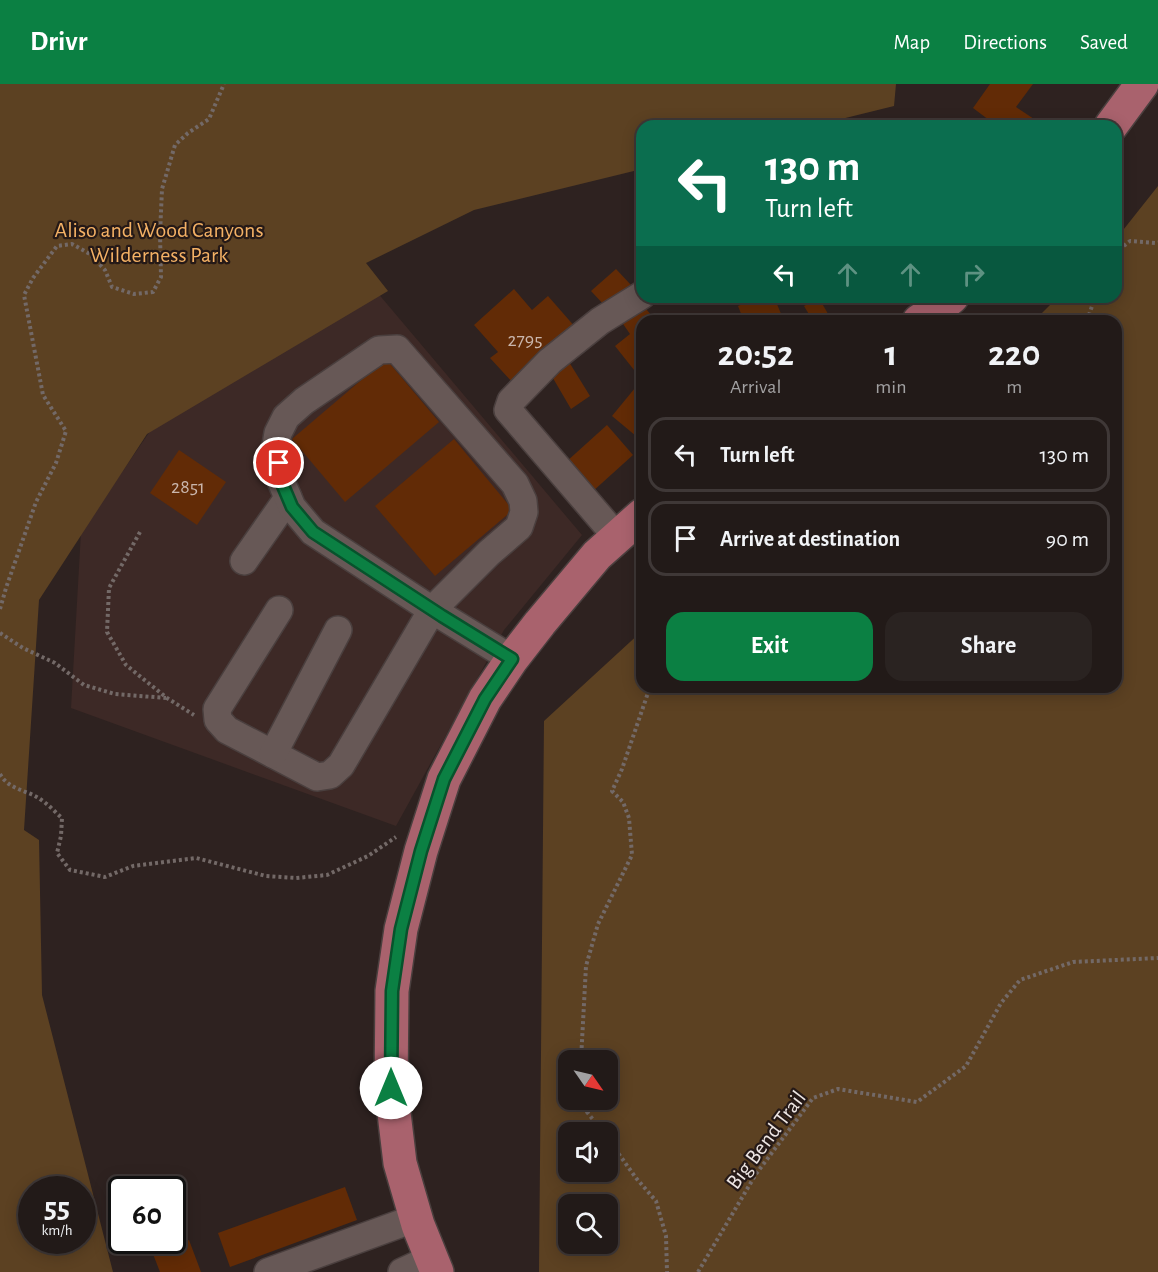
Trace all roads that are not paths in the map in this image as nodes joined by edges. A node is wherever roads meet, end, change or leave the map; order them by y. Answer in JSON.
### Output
{"nodes":[{"id":1,"x":1142,"y":84,"type":"edge"},
{"id":2,"x":1115,"y":120,"type":"edge"},
{"id":3,"x":636,"y":299,"type":"edge"},
{"id":4,"x":288,"y":498,"type":"junction"},
{"id":5,"x":636,"y":520,"type":"edge"},
{"id":6,"x":617,"y":537,"type":"junction"},
{"id":7,"x":243,"y":561,"type":"dead end"},
{"id":8,"x":279,"y":610,"type":"dead end"},
{"id":9,"x":432,"y":610,"type":"junction"},
{"id":10,"x":338,"y":630,"type":"dead end"},
{"id":11,"x":512,"y":659,"type":"junction"},
{"id":12,"x":273,"y":754,"type":"junction"},
{"id":13,"x":416,"y":1218,"type":"junction"},
{"id":14,"x":434,"y":1265,"type":"edge"},
{"id":15,"x":268,"y":1272,"type":"edge"},
{"id":16,"x":402,"y":1272,"type":"edge"}],
"edges":[{"from":1,"to":2,"type":"main road"},
{"from":3,"to":6,"type":"lane"},
{"from":4,"to":7,"type":"lane"},
{"from":4,"to":9,"type":"lane"},
{"from":4,"to":9,"type":"lane"},
{"from":5,"to":6,"type":"main road"},
{"from":6,"to":11,"type":"main road"},
{"from":8,"to":12,"type":"lane"},
{"from":9,"to":11,"type":"lane"},
{"from":9,"to":12,"type":"lane"},
{"from":10,"to":12,"type":"lane"},
{"from":11,"to":13,"type":"main road"},
{"from":13,"to":14,"type":"main road"},
{"from":13,"to":15,"type":"lane"},
{"from":14,"to":16,"type":"lane"}]}
